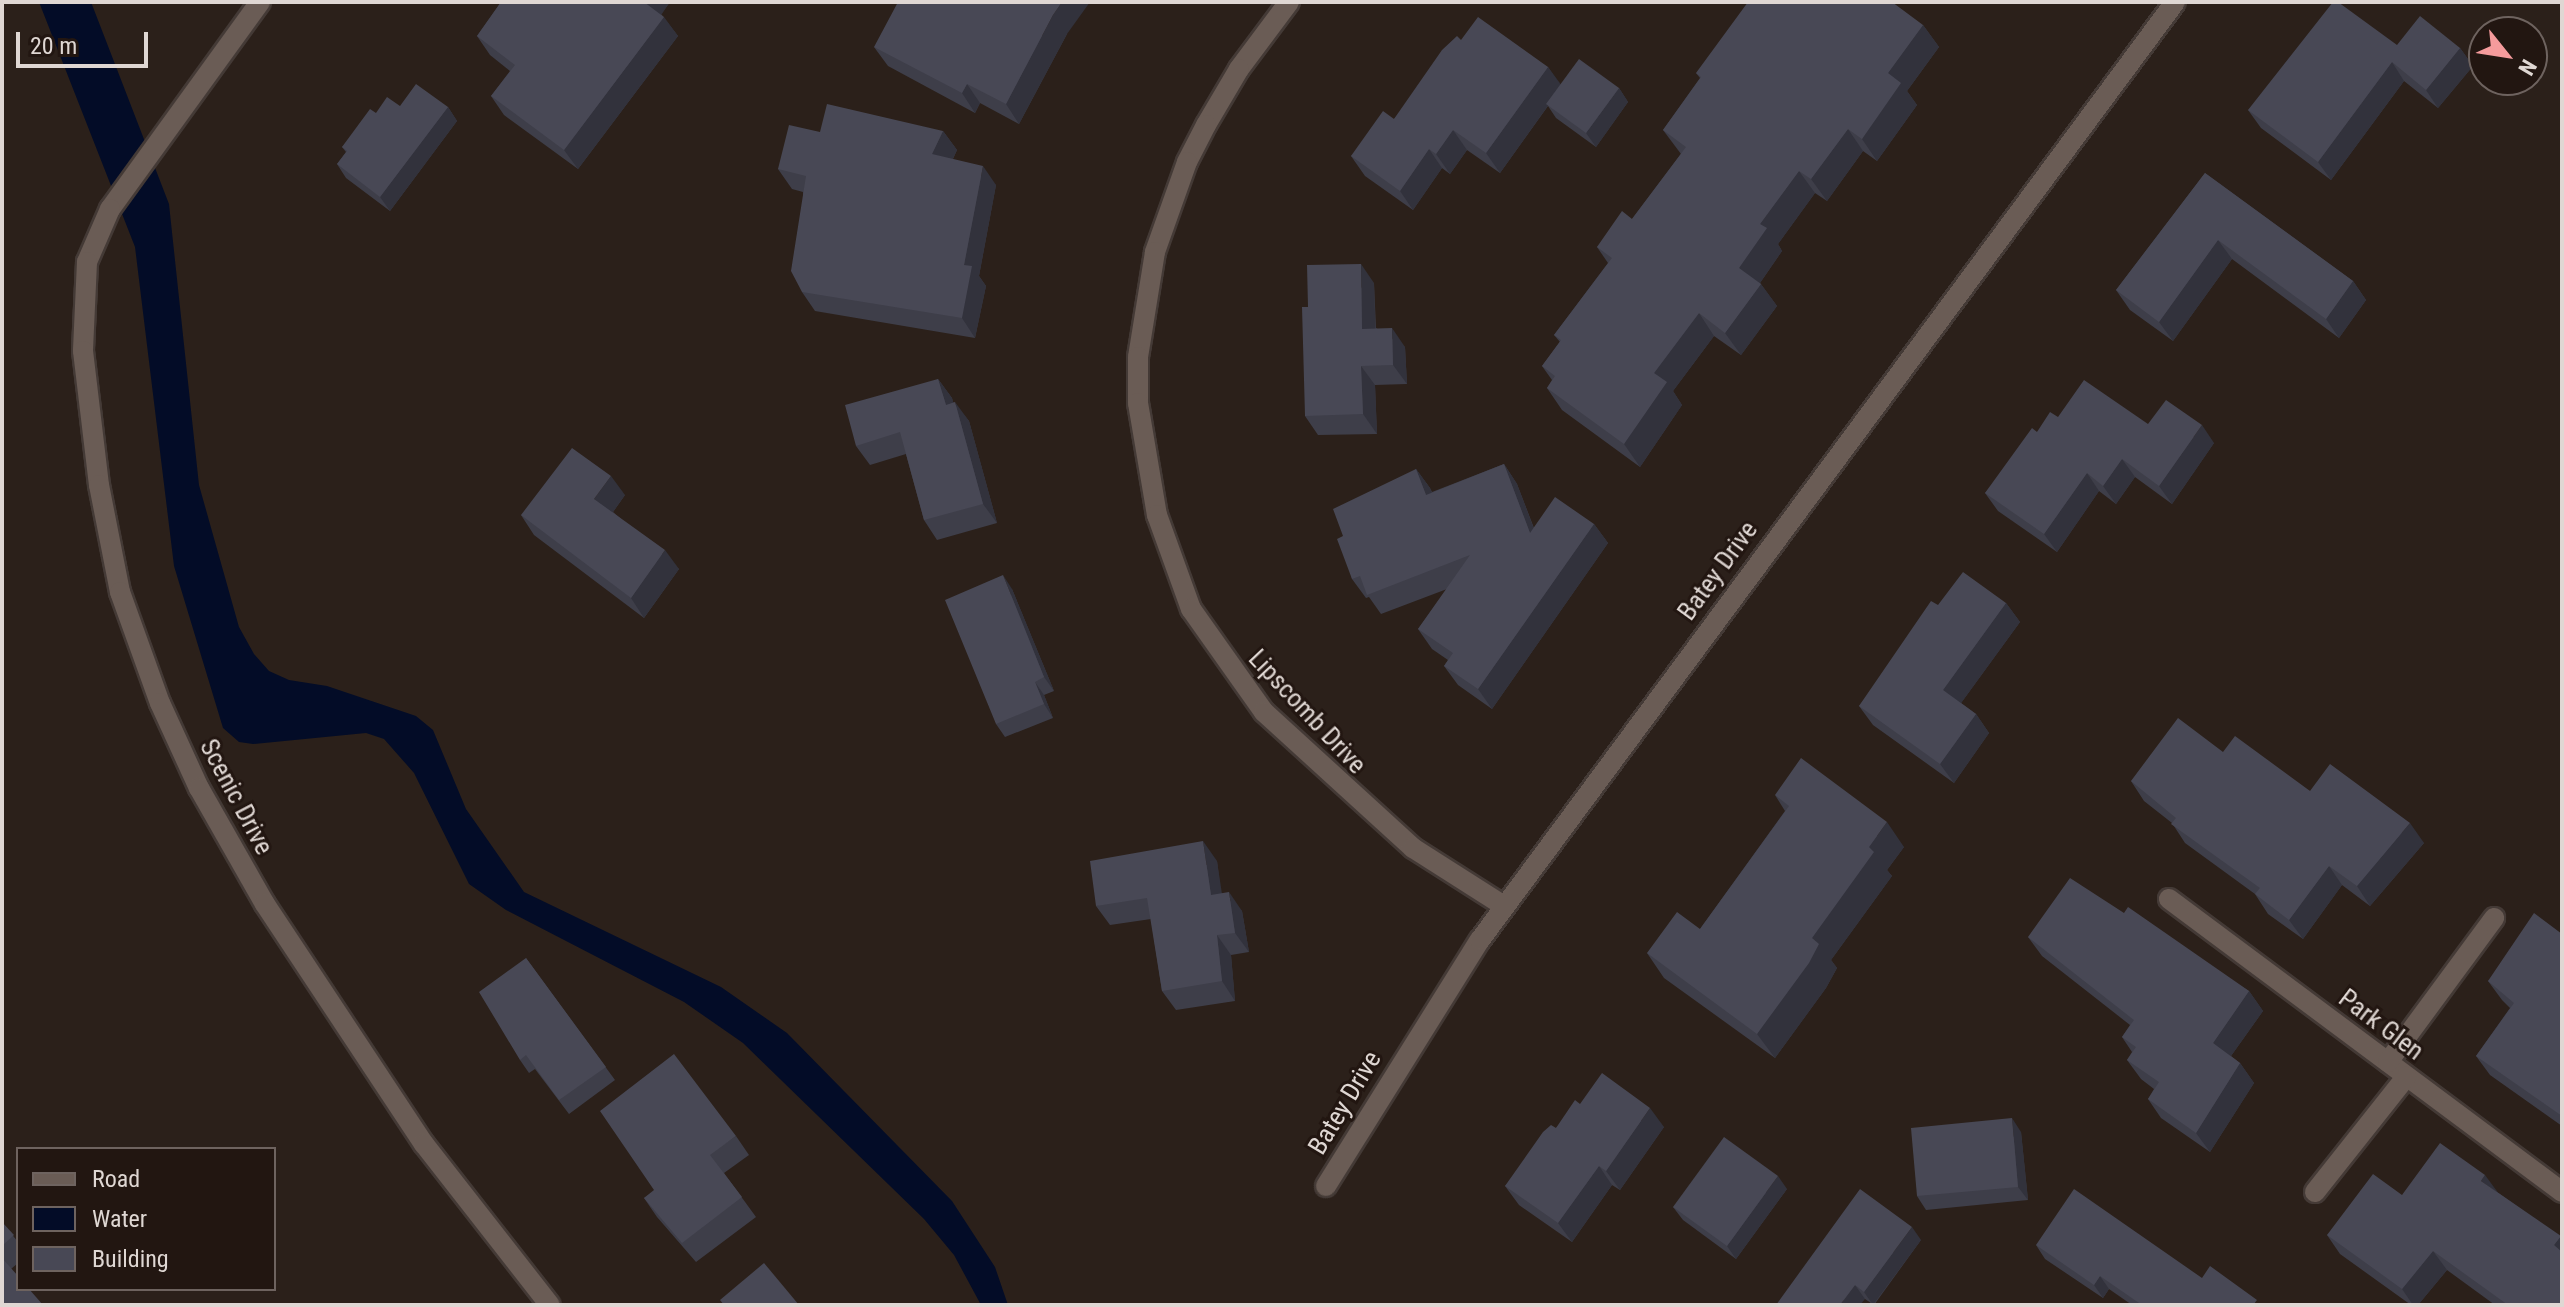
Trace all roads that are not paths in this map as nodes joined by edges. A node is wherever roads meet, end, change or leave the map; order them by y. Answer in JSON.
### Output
{"nodes":[{"id":1,"x":260,"y":2,"type":"edge"},
{"id":2,"x":1289,"y":2,"type":"edge"},
{"id":3,"x":2175,"y":2,"type":"edge"},
{"id":4,"x":2169,"y":899,"type":"dead end"},
{"id":5,"x":1504,"y":906,"type":"junction"},
{"id":6,"x":2494,"y":918,"type":"dead end"},
{"id":7,"x":2388,"y":1062,"type":"junction"},
{"id":8,"x":2406,"y":1077,"type":"junction"},
{"id":9,"x":1326,"y":1186,"type":"dead end"},
{"id":10,"x":2315,"y":1192,"type":"dead end"},
{"id":11,"x":2562,"y":1192,"type":"edge"},
{"id":12,"x":550,"y":1305,"type":"edge"}],
"edges":[{"from":1,"to":12,"type":"street","name":"Scenic Drive"},
{"from":2,"to":5,"type":"street","name":"Lipscomb Drive"},
{"from":3,"to":5,"type":"street","name":"Batey Drive"},
{"from":4,"to":7,"type":"street","name":"Park Glen"},
{"from":5,"to":9,"type":"street","name":"Batey Drive"},
{"from":6,"to":7,"type":"street"},
{"from":7,"to":8,"type":"street","name":"Park Glen"},
{"from":8,"to":10,"type":"street"},
{"from":8,"to":11,"type":"street","name":"Park Glen"}]}
